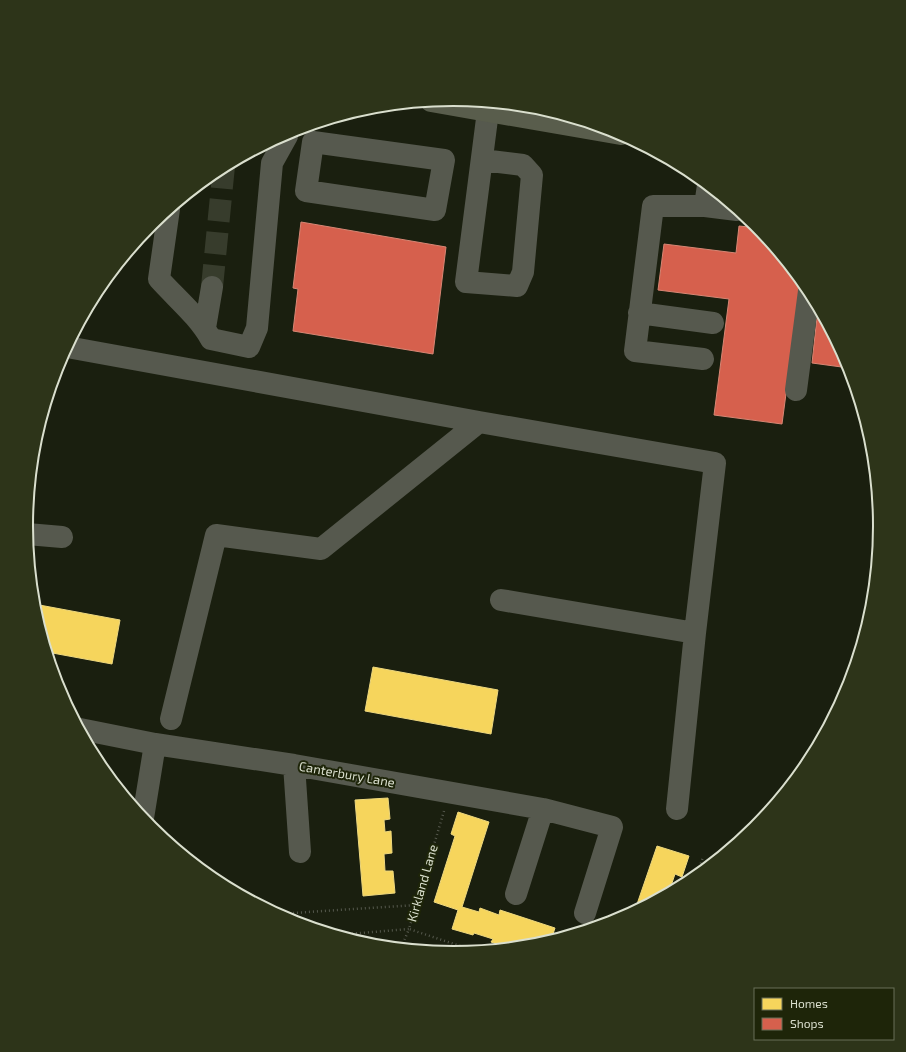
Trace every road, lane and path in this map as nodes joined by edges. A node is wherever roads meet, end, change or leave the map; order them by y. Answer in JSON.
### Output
{"nodes":[{"id":1,"x":461,"y":106,"type":"edge"},
{"id":2,"x":488,"y":111,"type":"junction"},
{"id":3,"x":589,"y":129,"type":"edge"},
{"id":4,"x":314,"y":133,"type":"edge"},
{"id":5,"x":302,"y":134,"type":"edge"},
{"id":6,"x":282,"y":142,"type":"edge"},
{"id":7,"x":482,"y":160,"type":"junction"},
{"id":8,"x":706,"y":195,"type":"edge"},
{"id":9,"x":720,"y":202,"type":"edge"},
{"id":10,"x":168,"y":218,"type":"edge"},
{"id":11,"x":212,"y":287,"type":"tunnel mouth"},
{"id":12,"x":808,"y":302,"type":"edge"},
{"id":13,"x":640,"y":313,"type":"junction"},
{"id":14,"x":713,"y":323,"type":"dead end"},
{"id":15,"x":205,"y":328,"type":"junction"},
{"id":16,"x":72,"y":348,"type":"edge"},
{"id":17,"x":704,"y":359,"type":"dead end"},
{"id":18,"x":796,"y":390,"type":"dead end"},
{"id":19,"x":479,"y":422,"type":"junction"},
{"id":20,"x":33,"y":535,"type":"edge"},
{"id":21,"x":62,"y":537,"type":"dead end"},
{"id":22,"x":501,"y":600,"type":"dead end"},
{"id":23,"x":695,"y":633,"type":"junction"},
{"id":24,"x":171,"y":719,"type":"dead end"},
{"id":25,"x":86,"y":730,"type":"edge"},
{"id":26,"x":155,"y":744,"type":"junction"},
{"id":27,"x":294,"y":765,"type":"junction"},
{"id":28,"x":449,"y":792,"type":"junction"},
{"id":29,"x":543,"y":809,"type":"junction"},
{"id":30,"x":677,"y":809,"type":"dead end"},
{"id":31,"x":144,"y":811,"type":"edge"},
{"id":32,"x":300,"y":852,"type":"dead end"},
{"id":33,"x":703,"y":856,"type":"dead end"},
{"id":34,"x":700,"y":865,"type":"edge"},
{"id":35,"x":516,"y":894,"type":"dead end"},
{"id":36,"x":416,"y":905,"type":"junction"},
{"id":37,"x":290,"y":913,"type":"edge"},
{"id":38,"x":585,"y":913,"type":"dead end"},
{"id":39,"x":409,"y":929,"type":"junction"},
{"id":40,"x":352,"y":934,"type":"edge"},
{"id":41,"x":403,"y":943,"type":"edge"},
{"id":42,"x":459,"y":946,"type":"edge"}],
"edges":[{"from":1,"to":2,"type":"main road"},
{"from":2,"to":3,"type":"main road"},
{"from":2,"to":7,"type":"street"},
{"from":4,"to":4,"type":"street"},
{"from":4,"to":5,"type":"street"},
{"from":6,"to":15,"type":"street"},
{"from":7,"to":7,"type":"street"},
{"from":8,"to":9,"type":"street"},
{"from":8,"to":13,"type":"street"},
{"from":10,"to":15,"type":"street"},
{"from":11,"to":15,"type":"street"},
{"from":12,"to":18,"type":"street"},
{"from":13,"to":14,"type":"street"},
{"from":13,"to":17,"type":"street"},
{"from":16,"to":19,"type":"street"},
{"from":19,"to":23,"type":"street"},
{"from":19,"to":24,"type":"street"},
{"from":20,"to":21,"type":"street"},
{"from":22,"to":23,"type":"street"},
{"from":23,"to":30,"type":"street"},
{"from":25,"to":26,"type":"street","name":"Canterbury Lane"},
{"from":26,"to":27,"type":"street","name":"Canterbury Lane"},
{"from":26,"to":31,"type":"street"},
{"from":27,"to":28,"type":"street","name":"Canterbury Lane"},
{"from":27,"to":32,"type":"street"},
{"from":28,"to":29,"type":"street","name":"Canterbury Lane"},
{"from":28,"to":36,"type":"path","name":"Kirkland Lane"},
{"from":29,"to":35,"type":"street"},
{"from":29,"to":38,"type":"street","name":"Canterbury Lane"},
{"from":33,"to":34,"type":"path"},
{"from":36,"to":37,"type":"path"},
{"from":36,"to":39,"type":"path","name":"Kirkland Lane"},
{"from":39,"to":40,"type":"path"},
{"from":39,"to":41,"type":"path"},
{"from":39,"to":42,"type":"path","name":"Kirkland Lane"}]}
